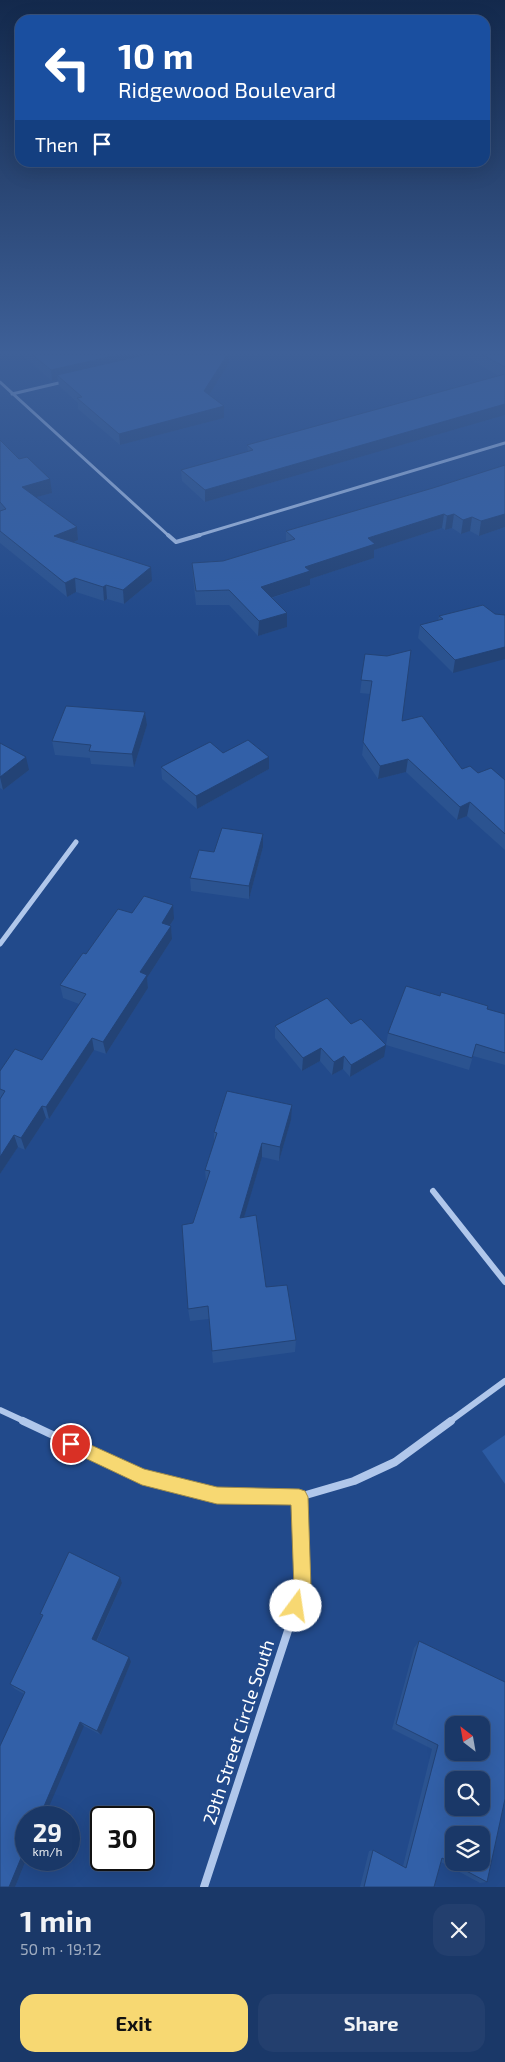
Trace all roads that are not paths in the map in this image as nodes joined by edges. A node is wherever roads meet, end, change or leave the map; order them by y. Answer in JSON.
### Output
{"nodes":[{"id":1,"x":66,"y":443,"type":"edge"},
{"id":2,"x":505,"y":443,"type":"edge"},
{"id":3,"x":76,"y":842,"type":"dead end"},
{"id":4,"x":0,"y":944,"type":"edge"},
{"id":5,"x":434,"y":1192,"type":"dead end"},
{"id":6,"x":505,"y":1282,"type":"edge"},
{"id":7,"x":505,"y":1381,"type":"edge"},
{"id":8,"x":0,"y":1410,"type":"edge"},
{"id":9,"x":299,"y":1497,"type":"junction"},
{"id":10,"x":204,"y":1887,"type":"edge"}],
"edges":[{"from":1,"to":2,"type":"street"},
{"from":3,"to":4,"type":"street"},
{"from":5,"to":6,"type":"street"},
{"from":7,"to":9,"type":"street"},
{"from":8,"to":9,"type":"street"},
{"from":9,"to":10,"type":"street","name":"29th Street Circle South"}]}
